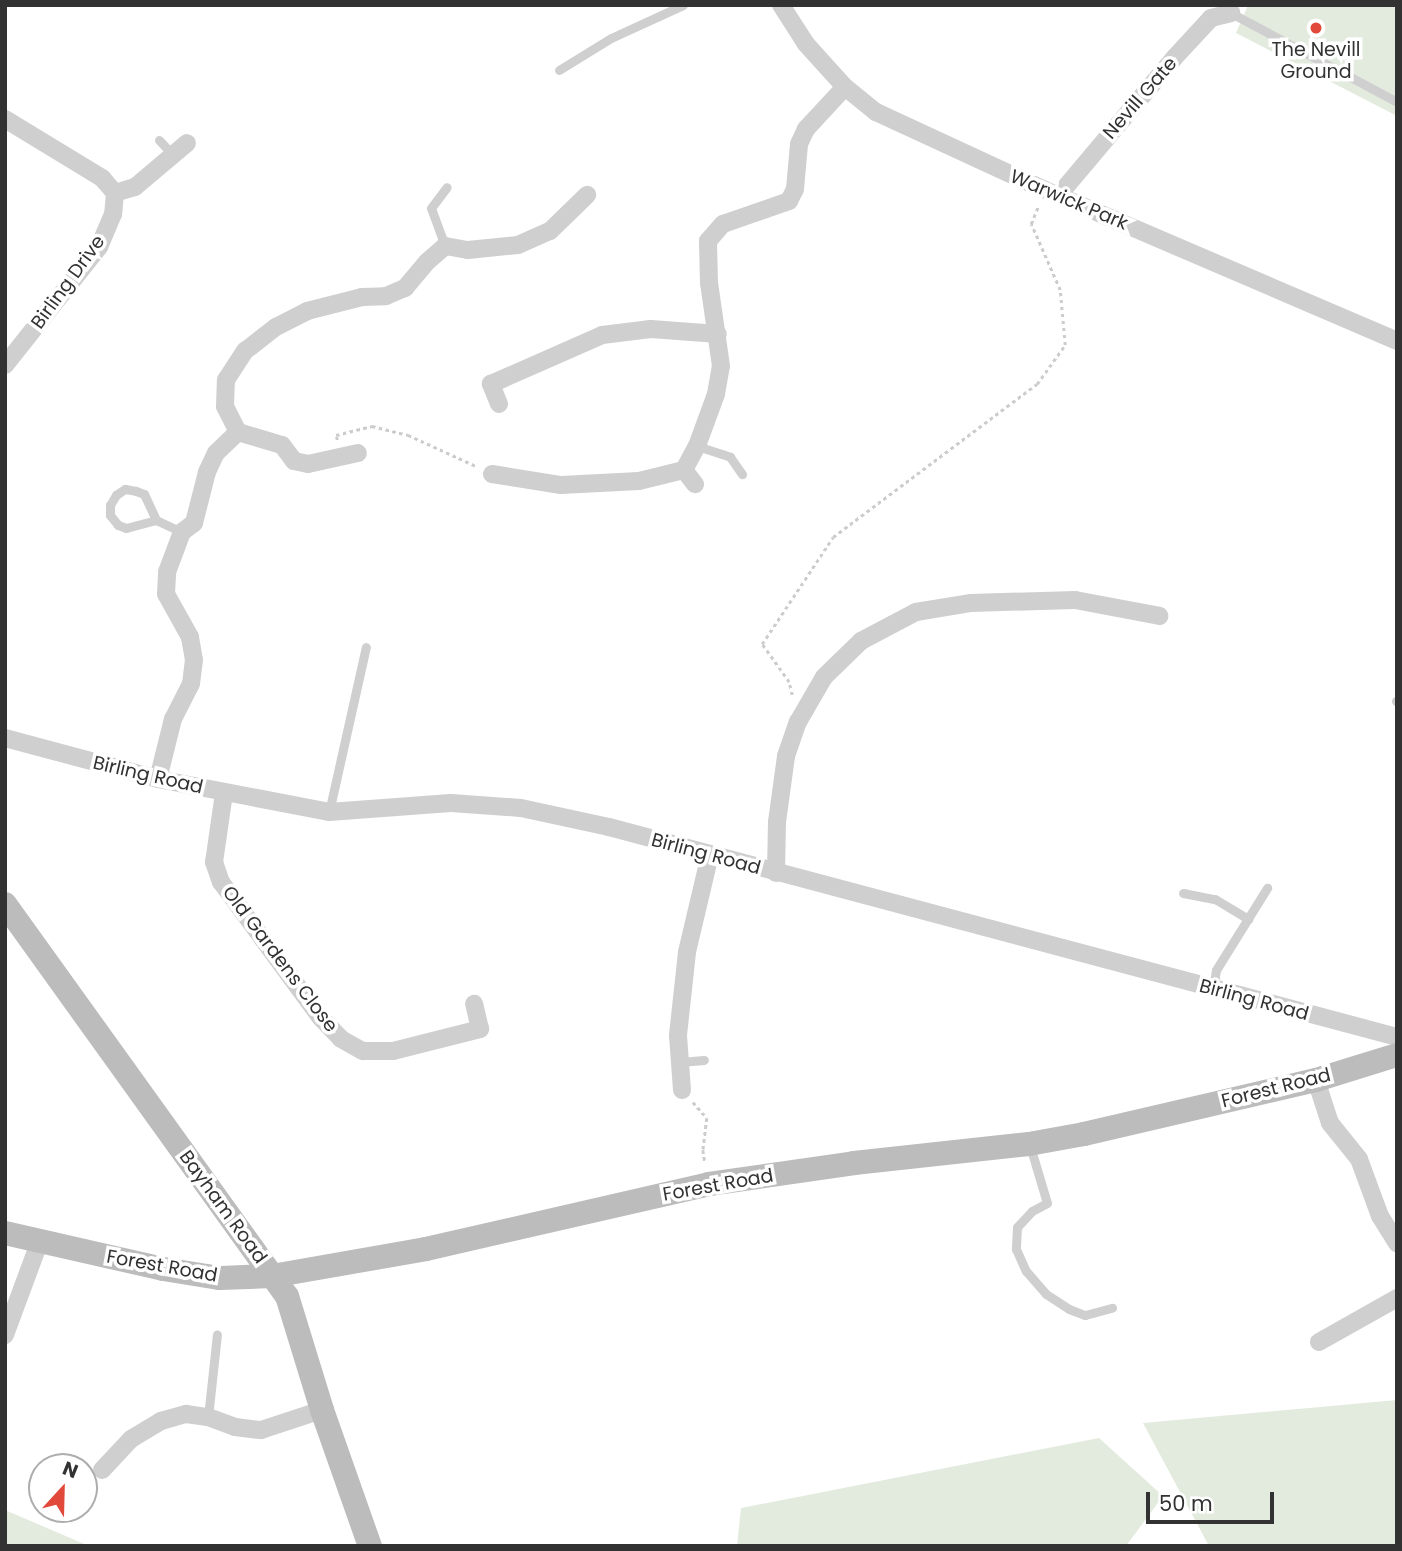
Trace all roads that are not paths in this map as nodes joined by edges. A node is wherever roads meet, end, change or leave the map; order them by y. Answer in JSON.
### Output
{"nodes":[{"id":1,"x":683,"y":5,"type":"edge"},
{"id":2,"x":781,"y":5,"type":"edge"},
{"id":3,"x":1231,"y":13,"type":"joint"},
{"id":4,"x":559,"y":71,"type":"dead end"},
{"id":5,"x":845,"y":87,"type":"junction"},
{"id":6,"x":1397,"y":102,"type":"edge"},
{"id":7,"x":5,"y":119,"type":"edge"},
{"id":8,"x":159,"y":140,"type":"dead end"},
{"id":9,"x":180,"y":149,"type":"joint"},
{"id":10,"x":447,"y":187,"type":"dead end"},
{"id":11,"x":115,"y":193,"type":"junction"},
{"id":12,"x":1051,"y":193,"type":"junction"},
{"id":13,"x":587,"y":195,"type":"dead end"},
{"id":14,"x":445,"y":246,"type":"junction"},
{"id":15,"x":718,"y":334,"type":"junction"},
{"id":16,"x":1397,"y":341,"type":"edge"},
{"id":17,"x":5,"y":365,"type":"edge"},
{"id":18,"x":499,"y":404,"type":"dead end"},
{"id":19,"x":238,"y":432,"type":"junction"},
{"id":20,"x":697,"y":446,"type":"junction"},
{"id":21,"x":358,"y":453,"type":"dead end"},
{"id":22,"x":492,"y":474,"type":"road end"},
{"id":23,"x":742,"y":474,"type":"dead end"},
{"id":24,"x":156,"y":520,"type":"junction"},
{"id":25,"x":182,"y":532,"type":"junction"},
{"id":26,"x":1160,"y":616,"type":"dead end"},
{"id":27,"x":366,"y":647,"type":"dead end"},
{"id":28,"x":5,"y":738,"type":"edge"},
{"id":29,"x":159,"y":779,"type":"junction"},
{"id":30,"x":224,"y":793,"type":"junction"},
{"id":31,"x":329,"y":811,"type":"junction"},
{"id":32,"x":710,"y":855,"type":"junction"},
{"id":33,"x":776,"y":873,"type":"junction"},
{"id":34,"x":1267,"y":888,"type":"dead end"},
{"id":35,"x":1183,"y":893,"type":"dead end"},
{"id":36,"x":5,"y":904,"type":"edge"},
{"id":37,"x":1248,"y":919,"type":"junction"},
{"id":38,"x":1213,"y":989,"type":"junction"},
{"id":39,"x":474,"y":1004,"type":"dead end"},
{"id":40,"x":1397,"y":1037,"type":"edge"},
{"id":41,"x":1397,"y":1055,"type":"edge"},
{"id":42,"x":704,"y":1060,"type":"dead end"},
{"id":43,"x":680,"y":1062,"type":"junction"},
{"id":44,"x":1316,"y":1080,"type":"junction"},
{"id":45,"x":682,"y":1090,"type":"road end"},
{"id":46,"x":1029,"y":1144,"type":"junction"},
{"id":47,"x":5,"y":1233,"type":"edge"},
{"id":48,"x":39,"y":1243,"type":"junction"},
{"id":49,"x":1397,"y":1243,"type":"edge"},
{"id":50,"x":272,"y":1276,"type":"junction"},
{"id":51,"x":1397,"y":1298,"type":"edge"},
{"id":52,"x":1112,"y":1308,"type":"dead end"},
{"id":53,"x":217,"y":1334,"type":"dead end"},
{"id":54,"x":5,"y":1335,"type":"edge"},
{"id":55,"x":1319,"y":1342,"type":"dead end"},
{"id":56,"x":322,"y":1410,"type":"junction"},
{"id":57,"x":208,"y":1417,"type":"junction"},
{"id":58,"x":102,"y":1470,"type":"dead end"},
{"id":59,"x":370,"y":1546,"type":"edge"}],
"edges":[{"from":1,"to":4,"type":"lane"},
{"from":2,"to":5,"type":"street","name":"Warwick Park"},
{"from":3,"to":6,"type":"lane"},
{"from":3,"to":12,"type":"street","name":"Nevill Gate"},
{"from":5,"to":12,"type":"street","name":"Warwick Park"},
{"from":5,"to":15,"type":"street"},
{"from":7,"to":11,"type":"street"},
{"from":8,"to":9,"type":"lane"},
{"from":9,"to":11,"type":"street"},
{"from":10,"to":14,"type":"lane"},
{"from":11,"to":17,"type":"street","name":"Birling Drive"},
{"from":12,"to":16,"type":"street","name":"Warwick Park"},
{"from":13,"to":14,"type":"street"},
{"from":14,"to":19,"type":"street"},
{"from":15,"to":18,"type":"street"},
{"from":15,"to":20,"type":"street"},
{"from":19,"to":21,"type":"street"},
{"from":19,"to":25,"type":"street"},
{"from":20,"to":22,"type":"street"},
{"from":20,"to":23,"type":"lane"},
{"from":24,"to":24,"type":"lane"},
{"from":24,"to":25,"type":"lane"},
{"from":25,"to":29,"type":"street"},
{"from":26,"to":33,"type":"street"},
{"from":27,"to":31,"type":"lane"},
{"from":28,"to":29,"type":"street","name":"Birling Road"},
{"from":29,"to":30,"type":"street","name":"Birling Road"},
{"from":30,"to":31,"type":"street","name":"Birling Road"},
{"from":30,"to":39,"type":"street","name":"Old Gardens Close"},
{"from":31,"to":32,"type":"street","name":"Birling Road"},
{"from":32,"to":33,"type":"street","name":"Birling Road"},
{"from":32,"to":43,"type":"street"},
{"from":33,"to":38,"type":"street","name":"Birling Road"},
{"from":34,"to":37,"type":"lane"},
{"from":35,"to":37,"type":"lane"},
{"from":36,"to":50,"type":"street","name":"Bayham Road"},
{"from":37,"to":38,"type":"lane"},
{"from":38,"to":40,"type":"street","name":"Birling Road"},
{"from":41,"to":44,"type":"street","name":"Forest Road"},
{"from":42,"to":43,"type":"lane"},
{"from":43,"to":45,"type":"street"},
{"from":44,"to":46,"type":"street","name":"Forest Road"},
{"from":44,"to":49,"type":"street"},
{"from":46,"to":50,"type":"street","name":"Forest Road"},
{"from":46,"to":52,"type":"lane"},
{"from":47,"to":48,"type":"street","name":"Forest Road"},
{"from":48,"to":50,"type":"street","name":"Forest Road"},
{"from":48,"to":54,"type":"street"},
{"from":50,"to":56,"type":"street","name":"Bayham Road"},
{"from":51,"to":55,"type":"street"},
{"from":53,"to":57,"type":"lane"},
{"from":56,"to":57,"type":"street"},
{"from":56,"to":59,"type":"street","name":"Bayham Road"},
{"from":57,"to":58,"type":"street"}]}
